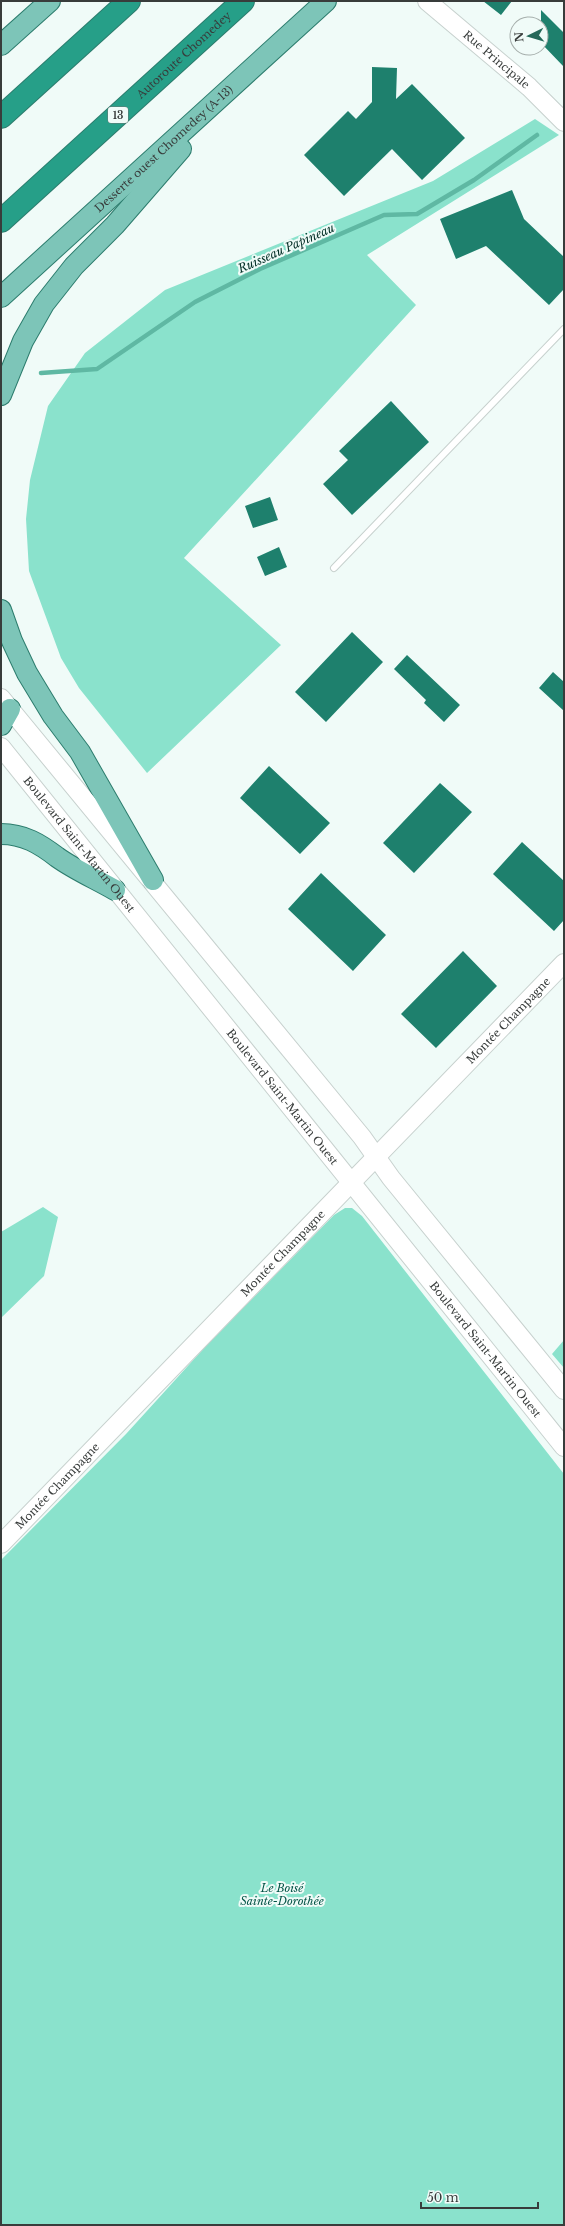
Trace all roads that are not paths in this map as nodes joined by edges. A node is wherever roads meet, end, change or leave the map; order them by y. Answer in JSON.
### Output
{"nodes":[{"id":1,"x":50,"y":1,"type":"edge"},
{"id":2,"x":129,"y":1,"type":"edge"},
{"id":3,"x":243,"y":1,"type":"edge"},
{"id":4,"x":253,"y":1,"type":"edge"},
{"id":5,"x":326,"y":1,"type":"edge"},
{"id":6,"x":427,"y":1,"type":"edge"},
{"id":7,"x":201,"y":40,"type":"junction"},
{"id":8,"x":1,"y":45,"type":"edge"},
{"id":9,"x":241,"y":79,"type":"junction"},
{"id":10,"x":1,"y":117,"type":"edge"},
{"id":11,"x":564,"y":122,"type":"edge"},
{"id":12,"x":1,"y":221,"type":"edge"},
{"id":13,"x":1,"y":297,"type":"edge"},
{"id":14,"x":564,"y":329,"type":"edge"},
{"id":15,"x":1,"y":395,"type":"edge"},
{"id":16,"x":334,"y":568,"type":"dead end"},
{"id":17,"x":1,"y":610,"type":"edge"},
{"id":18,"x":4,"y":711,"type":"edge"},
{"id":19,"x":1,"y":747,"type":"edge"},
{"id":20,"x":1,"y":834,"type":"edge"},
{"id":21,"x":153,"y":880,"type":"junction"},
{"id":22,"x":115,"y":890,"type":"junction"},
{"id":23,"x":564,"y":963,"type":"edge"},
{"id":24,"x":377,"y":1158,"type":"junction"},
{"id":25,"x":351,"y":1184,"type":"junction"},
{"id":26,"x":564,"y":1390,"type":"edge"},
{"id":27,"x":564,"y":1447,"type":"edge"},
{"id":28,"x":1,"y":1544,"type":"edge"}],
"edges":[{"from":1,"to":8,"type":"main road"},
{"from":2,"to":10,"type":"highway"},
{"from":3,"to":7,"type":"highway","name":"Autoroute Chomedey","number":"13"},
{"from":4,"to":7,"type":"highway"},
{"from":5,"to":9,"type":"main road","name":"Desserte ouest Chomedey (A-13)"},
{"from":6,"to":11,"type":"main road","name":"Rue Principale"},
{"from":7,"to":12,"type":"highway","name":"Autoroute Chomedey","number":"13"},
{"from":9,"to":13,"type":"main road","name":"Desserte ouest Chomedey (A-13)"},
{"from":9,"to":15,"type":"main road"},
{"from":14,"to":16,"type":"lane"},
{"from":17,"to":21,"type":"main road"},
{"from":18,"to":21,"type":"main road"},
{"from":19,"to":22,"type":"main road","name":"Boulevard Saint-Martin Ouest"},
{"from":20,"to":22,"type":"main road"},
{"from":21,"to":24,"type":"main road"},
{"from":22,"to":25,"type":"main road","name":"Boulevard Saint-Martin Ouest"},
{"from":23,"to":24,"type":"main road","name":"Montée Champagne"},
{"from":24,"to":25,"type":"main road","name":"Montée Champagne"},
{"from":24,"to":26,"type":"main road"},
{"from":25,"to":27,"type":"main road","name":"Boulevard Saint-Martin Ouest"},
{"from":25,"to":28,"type":"main road","name":"Montée Champagne"}]}
